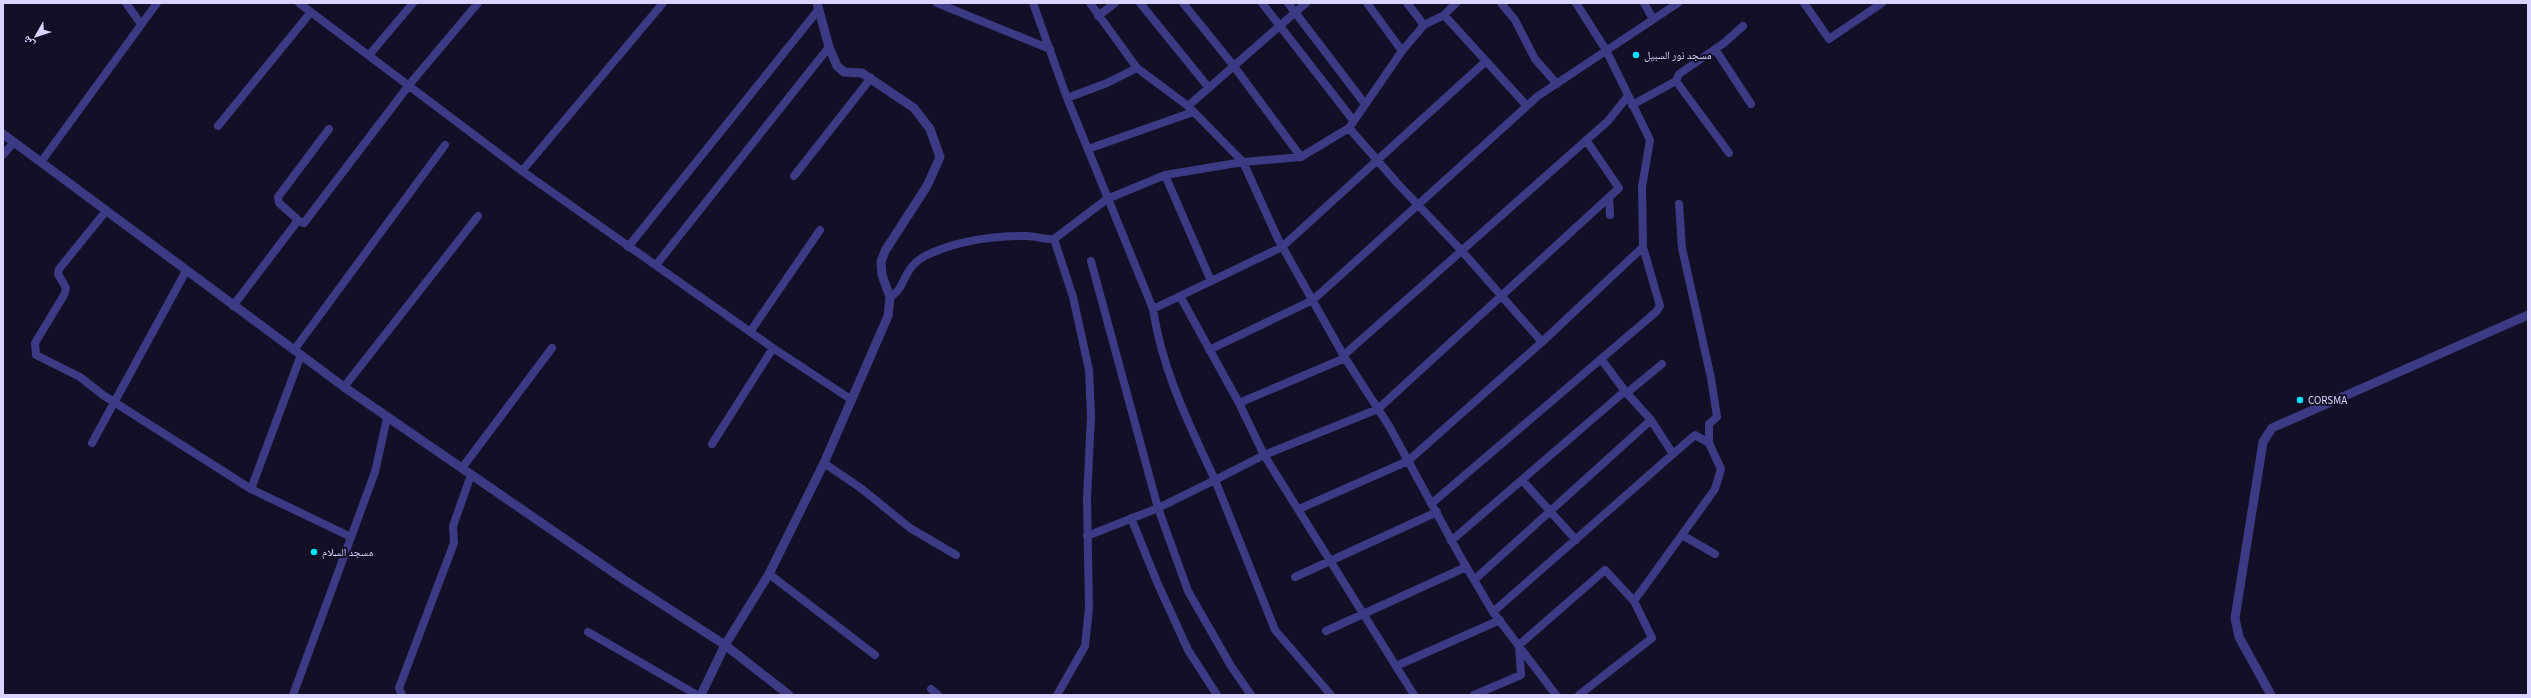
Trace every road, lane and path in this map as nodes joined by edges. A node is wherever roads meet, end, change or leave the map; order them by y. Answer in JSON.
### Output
{"nodes":[{"id":1,"x":126,"y":3,"type":"edge"},
{"id":2,"x":157,"y":3,"type":"edge"},
{"id":3,"x":299,"y":3,"type":"edge"},
{"id":4,"x":413,"y":3,"type":"edge"},
{"id":5,"x":478,"y":3,"type":"edge"},
{"id":6,"x":663,"y":3,"type":"edge"},
{"id":7,"x":937,"y":3,"type":"edge"},
{"id":8,"x":1033,"y":3,"type":"edge"},
{"id":9,"x":1090,"y":3,"type":"edge"},
{"id":10,"x":1115,"y":3,"type":"edge"},
{"id":11,"x":1140,"y":3,"type":"edge"},
{"id":12,"x":1183,"y":3,"type":"edge"},
{"id":13,"x":1262,"y":3,"type":"edge"},
{"id":14,"x":1288,"y":3,"type":"edge"},
{"id":15,"x":1306,"y":3,"type":"edge"},
{"id":16,"x":1366,"y":3,"type":"edge"},
{"id":17,"x":1407,"y":3,"type":"edge"},
{"id":18,"x":1456,"y":3,"type":"edge"},
{"id":19,"x":1501,"y":3,"type":"edge"},
{"id":20,"x":1576,"y":3,"type":"edge"},
{"id":21,"x":1644,"y":3,"type":"edge"},
{"id":22,"x":1678,"y":3,"type":"edge"},
{"id":23,"x":1804,"y":3,"type":"edge"},
{"id":24,"x":1882,"y":3,"type":"edge"},
{"id":25,"x":818,"y":6,"type":"edge"},
{"id":26,"x":1296,"y":11,"type":"junction"},
{"id":27,"x":311,"y":12,"type":"junction"},
{"id":28,"x":1444,"y":15,"type":"junction"},
{"id":29,"x":1098,"y":16,"type":"junction"},
{"id":30,"x":1653,"y":19,"type":"junction"},
{"id":31,"x":141,"y":24,"type":"junction"},
{"id":32,"x":1424,"y":25,"type":"junction"},
{"id":33,"x":1278,"y":26,"type":"junction"},
{"id":34,"x":1743,"y":26,"type":"dead end"},
{"id":35,"x":829,"y":47,"type":"junction"},
{"id":36,"x":1050,"y":49,"type":"junction"},
{"id":37,"x":1715,"y":49,"type":"junction"},
{"id":38,"x":1606,"y":50,"type":"junction"},
{"id":39,"x":1402,"y":51,"type":"junction"},
{"id":40,"x":370,"y":54,"type":"junction"},
{"id":41,"x":1485,"y":62,"type":"junction"},
{"id":42,"x":1233,"y":65,"type":"junction"},
{"id":43,"x":1137,"y":68,"type":"junction"},
{"id":44,"x":871,"y":78,"type":"junction"},
{"id":45,"x":1676,"y":81,"type":"junction"},
{"id":46,"x":1557,"y":84,"type":"junction"},
{"id":47,"x":409,"y":85,"type":"junction"},
{"id":48,"x":1209,"y":88,"type":"junction"},
{"id":49,"x":1628,"y":96,"type":"junction"},
{"id":50,"x":1066,"y":98,"type":"junction"},
{"id":51,"x":1365,"y":104,"type":"junction"},
{"id":52,"x":1751,"y":104,"type":"dead end"},
{"id":53,"x":1632,"y":105,"type":"junction"},
{"id":54,"x":1527,"y":106,"type":"junction"},
{"id":55,"x":1190,"y":109,"type":"junction"},
{"id":56,"x":1351,"y":124,"type":"junction"},
{"id":57,"x":218,"y":126,"type":"dead end"},
{"id":58,"x":329,"y":129,"type":"dead end"},
{"id":59,"x":3,"y":134,"type":"edge"},
{"id":60,"x":1586,"y":140,"type":"junction"},
{"id":61,"x":14,"y":142,"type":"junction"},
{"id":62,"x":445,"y":145,"type":"dead end"},
{"id":63,"x":1088,"y":149,"type":"junction"},
{"id":64,"x":1729,"y":153,"type":"dead end"},
{"id":65,"x":3,"y":155,"type":"edge"},
{"id":66,"x":1301,"y":157,"type":"junction"},
{"id":67,"x":1376,"y":160,"type":"junction"},
{"id":68,"x":40,"y":162,"type":"junction"},
{"id":69,"x":1243,"y":162,"type":"junction"},
{"id":70,"x":522,"y":171,"type":"junction"},
{"id":71,"x":1165,"y":175,"type":"junction"},
{"id":72,"x":794,"y":176,"type":"dead end"},
{"id":73,"x":1609,"y":198,"type":"junction"},
{"id":74,"x":1107,"y":199,"type":"junction"},
{"id":75,"x":1679,"y":204,"type":"dead end"},
{"id":76,"x":1419,"y":205,"type":"junction"},
{"id":77,"x":106,"y":211,"type":"junction"},
{"id":78,"x":1610,"y":215,"type":"dead end"},
{"id":79,"x":478,"y":216,"type":"dead end"},
{"id":80,"x":298,"y":220,"type":"junction"},
{"id":81,"x":820,"y":230,"type":"dead end"},
{"id":82,"x":1054,"y":238,"type":"junction"},
{"id":83,"x":628,"y":247,"type":"junction"},
{"id":84,"x":1282,"y":247,"type":"junction"},
{"id":85,"x":1643,"y":247,"type":"junction"},
{"id":86,"x":1461,"y":250,"type":"junction"},
{"id":87,"x":1091,"y":261,"type":"dead end"},
{"id":88,"x":656,"y":265,"type":"junction"},
{"id":89,"x":186,"y":271,"type":"junction"},
{"id":90,"x":1211,"y":281,"type":"junction"},
{"id":91,"x":1180,"y":296,"type":"junction"},
{"id":92,"x":890,"y":297,"type":"junction"},
{"id":93,"x":1501,"y":297,"type":"junction"},
{"id":94,"x":1313,"y":300,"type":"junction"},
{"id":95,"x":233,"y":306,"type":"junction"},
{"id":96,"x":1153,"y":309,"type":"junction"},
{"id":97,"x":2528,"y":315,"type":"edge"},
{"id":98,"x":750,"y":332,"type":"junction"},
{"id":99,"x":1542,"y":342,"type":"junction"},
{"id":100,"x":552,"y":348,"type":"dead end"},
{"id":101,"x":773,"y":348,"type":"junction"},
{"id":102,"x":1209,"y":350,"type":"junction"},
{"id":103,"x":298,"y":353,"type":"junction"},
{"id":104,"x":1345,"y":356,"type":"junction"},
{"id":105,"x":1601,"y":359,"type":"junction"},
{"id":106,"x":1662,"y":364,"type":"dead end"},
{"id":107,"x":344,"y":387,"type":"junction"},
{"id":108,"x":1627,"y":392,"type":"junction"},
{"id":109,"x":852,"y":400,"type":"junction"},
{"id":110,"x":116,"y":403,"type":"junction"},
{"id":111,"x":1239,"y":404,"type":"junction"},
{"id":112,"x":1378,"y":409,"type":"junction"},
{"id":113,"x":387,"y":418,"type":"junction"},
{"id":114,"x":1651,"y":420,"type":"junction"},
{"id":115,"x":92,"y":443,"type":"dead end"},
{"id":116,"x":1709,"y":443,"type":"junction"},
{"id":117,"x":712,"y":444,"type":"dead end"},
{"id":118,"x":1673,"y":454,"type":"junction"},
{"id":119,"x":1264,"y":455,"type":"junction"},
{"id":120,"x":1408,"y":461,"type":"junction"},
{"id":121,"x":824,"y":462,"type":"junction"},
{"id":122,"x":462,"y":468,"type":"junction"},
{"id":123,"x":471,"y":475,"type":"junction"},
{"id":124,"x":1215,"y":480,"type":"junction"},
{"id":125,"x":1522,"y":480,"type":"junction"},
{"id":126,"x":251,"y":489,"type":"junction"},
{"id":127,"x":1431,"y":504,"type":"junction"},
{"id":128,"x":1158,"y":508,"type":"junction"},
{"id":129,"x":1299,"y":509,"type":"junction"},
{"id":130,"x":1437,"y":512,"type":"junction"},
{"id":131,"x":1550,"y":512,"type":"junction"},
{"id":132,"x":1131,"y":518,"type":"junction"},
{"id":133,"x":1682,"y":535,"type":"junction"},
{"id":134,"x":1087,"y":536,"type":"junction"},
{"id":135,"x":351,"y":537,"type":"junction"},
{"id":136,"x":1451,"y":540,"type":"junction"},
{"id":137,"x":1576,"y":540,"type":"junction"},
{"id":138,"x":1715,"y":554,"type":"dead end"},
{"id":139,"x":956,"y":555,"type":"dead end"},
{"id":140,"x":1332,"y":560,"type":"junction"},
{"id":141,"x":1466,"y":567,"type":"junction"},
{"id":142,"x":769,"y":574,"type":"junction"},
{"id":143,"x":1295,"y":577,"type":"dead end"},
{"id":144,"x":1474,"y":580,"type":"junction"},
{"id":145,"x":1634,"y":601,"type":"junction"},
{"id":146,"x":1494,"y":612,"type":"junction"},
{"id":147,"x":1364,"y":614,"type":"junction"},
{"id":148,"x":1500,"y":620,"type":"junction"},
{"id":149,"x":1326,"y":630,"type":"dead end"},
{"id":150,"x":588,"y":632,"type":"dead end"},
{"id":151,"x":725,"y":645,"type":"junction"},
{"id":152,"x":1519,"y":645,"type":"junction"},
{"id":153,"x":875,"y":655,"type":"dead end"},
{"id":154,"x":1396,"y":666,"type":"junction"},
{"id":155,"x":931,"y":689,"type":"dead end"},
{"id":156,"x":1058,"y":694,"type":"edge"},
{"id":157,"x":293,"y":695,"type":"edge"},
{"id":158,"x":402,"y":695,"type":"edge"},
{"id":159,"x":697,"y":695,"type":"edge"},
{"id":160,"x":701,"y":695,"type":"edge"},
{"id":161,"x":789,"y":695,"type":"edge"},
{"id":162,"x":938,"y":695,"type":"edge"},
{"id":163,"x":1216,"y":695,"type":"edge"},
{"id":164,"x":1251,"y":695,"type":"edge"},
{"id":165,"x":1331,"y":695,"type":"edge"},
{"id":166,"x":1414,"y":695,"type":"edge"},
{"id":167,"x":1474,"y":695,"type":"edge"},
{"id":168,"x":1556,"y":695,"type":"edge"},
{"id":169,"x":1579,"y":695,"type":"edge"},
{"id":170,"x":2272,"y":695,"type":"edge"}],
"edges":[{"from":1,"to":31,"type":"street"},
{"from":2,"to":31,"type":"street"},
{"from":3,"to":27,"type":"street"},
{"from":4,"to":40,"type":"street"},
{"from":5,"to":47,"type":"street"},
{"from":6,"to":70,"type":"street"},
{"from":7,"to":36,"type":"street"},
{"from":8,"to":36,"type":"street"},
{"from":9,"to":29,"type":"street"},
{"from":10,"to":29,"type":"street"},
{"from":11,"to":48,"type":"street"},
{"from":12,"to":42,"type":"street"},
{"from":13,"to":33,"type":"street"},
{"from":14,"to":26,"type":"street"},
{"from":15,"to":26,"type":"street"},
{"from":16,"to":39,"type":"street"},
{"from":17,"to":32,"type":"street"},
{"from":18,"to":28,"type":"street"},
{"from":19,"to":46,"type":"street"},
{"from":20,"to":38,"type":"street"},
{"from":21,"to":30,"type":"street"},
{"from":22,"to":30,"type":"street"},
{"from":23,"to":24,"type":"street"},
{"from":25,"to":35,"type":"street"},
{"from":25,"to":83,"type":"street"},
{"from":26,"to":33,"type":"street"},
{"from":26,"to":51,"type":"street"},
{"from":27,"to":40,"type":"street"},
{"from":27,"to":57,"type":"street"},
{"from":28,"to":32,"type":"street"},
{"from":28,"to":41,"type":"street"},
{"from":29,"to":43,"type":"street"},
{"from":30,"to":38,"type":"street"},
{"from":31,"to":68,"type":"street"},
{"from":32,"to":39,"type":"street"},
{"from":33,"to":42,"type":"street"},
{"from":33,"to":56,"type":"street"},
{"from":34,"to":37,"type":"street"},
{"from":35,"to":44,"type":"street"},
{"from":35,"to":88,"type":"street"},
{"from":36,"to":50,"type":"street"},
{"from":37,"to":45,"type":"street"},
{"from":37,"to":52,"type":"street"},
{"from":38,"to":46,"type":"street"},
{"from":38,"to":49,"type":"street"},
{"from":39,"to":51,"type":"street"},
{"from":40,"to":47,"type":"street"},
{"from":41,"to":54,"type":"street"},
{"from":41,"to":67,"type":"street"},
{"from":42,"to":48,"type":"street"},
{"from":42,"to":66,"type":"street"},
{"from":43,"to":50,"type":"street"},
{"from":43,"to":55,"type":"street"},
{"from":44,"to":72,"type":"street"},
{"from":44,"to":92,"type":"street"},
{"from":45,"to":53,"type":"street"},
{"from":45,"to":64,"type":"street"},
{"from":46,"to":54,"type":"street"},
{"from":47,"to":70,"type":"street"},
{"from":47,"to":80,"type":"street"},
{"from":48,"to":55,"type":"street"},
{"from":49,"to":53,"type":"street"},
{"from":49,"to":60,"type":"street"},
{"from":50,"to":63,"type":"street"},
{"from":51,"to":56,"type":"street"},
{"from":53,"to":85,"type":"street"},
{"from":54,"to":76,"type":"street"},
{"from":55,"to":63,"type":"street"},
{"from":55,"to":69,"type":"street"},
{"from":56,"to":66,"type":"street"},
{"from":56,"to":67,"type":"street"},
{"from":58,"to":80,"type":"street"},
{"from":59,"to":61,"type":"street"},
{"from":60,"to":73,"type":"street"},
{"from":60,"to":86,"type":"street"},
{"from":61,"to":65,"type":"street"},
{"from":61,"to":68,"type":"street"},
{"from":62,"to":103,"type":"street"},
{"from":63,"to":74,"type":"street"},
{"from":66,"to":69,"type":"street"},
{"from":67,"to":76,"type":"street"},
{"from":67,"to":84,"type":"street"},
{"from":68,"to":77,"type":"street"},
{"from":69,"to":71,"type":"street"},
{"from":69,"to":84,"type":"street"},
{"from":70,"to":83,"type":"street"},
{"from":71,"to":74,"type":"street"},
{"from":71,"to":90,"type":"street"},
{"from":73,"to":78,"type":"street"},
{"from":73,"to":93,"type":"street"},
{"from":74,"to":82,"type":"street"},
{"from":74,"to":96,"type":"street"},
{"from":75,"to":116,"type":"street"},
{"from":76,"to":86,"type":"street"},
{"from":76,"to":94,"type":"street"},
{"from":77,"to":89,"type":"street"},
{"from":77,"to":110,"type":"street"},
{"from":79,"to":107,"type":"street"},
{"from":80,"to":95,"type":"street"},
{"from":81,"to":98,"type":"street"},
{"from":82,"to":92,"type":"street"},
{"from":82,"to":134,"type":"street"},
{"from":83,"to":88,"type":"street"},
{"from":84,"to":90,"type":"street"},
{"from":84,"to":94,"type":"street"},
{"from":85,"to":99,"type":"street"},
{"from":85,"to":105,"type":"street"},
{"from":86,"to":93,"type":"street"},
{"from":86,"to":104,"type":"street"},
{"from":87,"to":128,"type":"street"},
{"from":88,"to":98,"type":"street"},
{"from":89,"to":95,"type":"street"},
{"from":89,"to":110,"type":"street"},
{"from":90,"to":91,"type":"street"},
{"from":91,"to":96,"type":"street"},
{"from":91,"to":102,"type":"street"},
{"from":92,"to":109,"type":"street"},
{"from":93,"to":99,"type":"street"},
{"from":93,"to":112,"type":"street"},
{"from":94,"to":102,"type":"street"},
{"from":94,"to":104,"type":"street"},
{"from":95,"to":103,"type":"street"},
{"from":96,"to":124,"type":"street"},
{"from":97,"to":170,"type":"street"},
{"from":98,"to":101,"type":"street"},
{"from":99,"to":120,"type":"street"},
{"from":100,"to":122,"type":"street"},
{"from":101,"to":109,"type":"street"},
{"from":101,"to":117,"type":"street"},
{"from":102,"to":111,"type":"street"},
{"from":103,"to":107,"type":"street"},
{"from":103,"to":126,"type":"street"},
{"from":104,"to":111,"type":"street"},
{"from":104,"to":112,"type":"street"},
{"from":105,"to":108,"type":"street"},
{"from":105,"to":127,"type":"street"},
{"from":106,"to":108,"type":"street"},
{"from":107,"to":113,"type":"street"},
{"from":108,"to":114,"type":"street"},
{"from":108,"to":125,"type":"street"},
{"from":109,"to":121,"type":"street"},
{"from":110,"to":115,"type":"street"},
{"from":110,"to":126,"type":"street"},
{"from":111,"to":119,"type":"street"},
{"from":112,"to":119,"type":"street"},
{"from":112,"to":120,"type":"street"},
{"from":113,"to":122,"type":"street"},
{"from":113,"to":135,"type":"street"},
{"from":114,"to":118,"type":"street"},
{"from":114,"to":131,"type":"street"},
{"from":116,"to":118,"type":"street"},
{"from":116,"to":133,"type":"street"},
{"from":118,"to":137,"type":"street"},
{"from":119,"to":124,"type":"street"},
{"from":119,"to":129,"type":"street"},
{"from":120,"to":127,"type":"street"},
{"from":120,"to":129,"type":"street"},
{"from":121,"to":139,"type":"street"},
{"from":121,"to":142,"type":"street"},
{"from":122,"to":123,"type":"street"},
{"from":123,"to":151,"type":"street"},
{"from":123,"to":158,"type":"street"},
{"from":124,"to":128,"type":"street"},
{"from":124,"to":165,"type":"street"},
{"from":125,"to":131,"type":"street"},
{"from":125,"to":136,"type":"street"},
{"from":126,"to":135,"type":"street"},
{"from":127,"to":130,"type":"street"},
{"from":128,"to":132,"type":"street"},
{"from":128,"to":164,"type":"street"},
{"from":129,"to":140,"type":"street"},
{"from":130,"to":136,"type":"street"},
{"from":130,"to":140,"type":"street"},
{"from":131,"to":137,"type":"street"},
{"from":131,"to":144,"type":"street"},
{"from":132,"to":134,"type":"street"},
{"from":132,"to":163,"type":"street"},
{"from":133,"to":138,"type":"street"},
{"from":133,"to":145,"type":"street"},
{"from":134,"to":156,"type":"street"},
{"from":135,"to":157,"type":"street"},
{"from":136,"to":141,"type":"street"},
{"from":137,"to":146,"type":"street"},
{"from":140,"to":143,"type":"street"},
{"from":140,"to":147,"type":"street"},
{"from":141,"to":144,"type":"street"},
{"from":141,"to":147,"type":"street"},
{"from":142,"to":151,"type":"street"},
{"from":142,"to":153,"type":"street"},
{"from":144,"to":146,"type":"street"},
{"from":145,"to":152,"type":"street"},
{"from":145,"to":169,"type":"street"},
{"from":146,"to":148,"type":"street"},
{"from":147,"to":149,"type":"street"},
{"from":147,"to":154,"type":"street"},
{"from":148,"to":152,"type":"street"},
{"from":148,"to":154,"type":"street"},
{"from":150,"to":159,"type":"street"},
{"from":151,"to":160,"type":"street"},
{"from":151,"to":161,"type":"street"},
{"from":152,"to":167,"type":"street"},
{"from":152,"to":168,"type":"street"},
{"from":154,"to":166,"type":"street"},
{"from":155,"to":162,"type":"street"}]}
